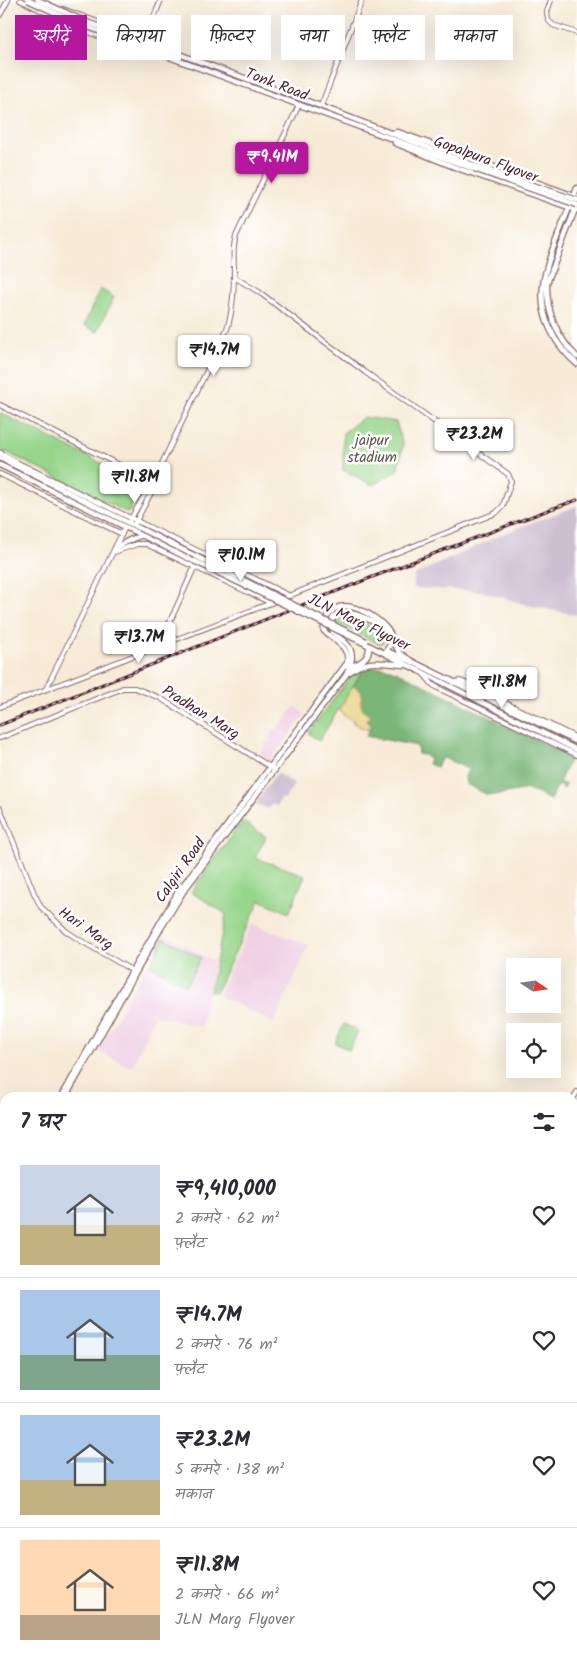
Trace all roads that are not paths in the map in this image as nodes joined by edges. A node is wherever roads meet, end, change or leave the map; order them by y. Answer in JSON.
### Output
{"nodes":[{"id":1,"x":8,"y":0,"type":"edge"},
{"id":2,"x":20,"y":0,"type":"edge"},
{"id":3,"x":28,"y":0,"type":"edge"},
{"id":4,"x":38,"y":0,"type":"edge"},
{"id":5,"x":43,"y":0,"type":"edge"},
{"id":6,"x":160,"y":0,"type":"edge"},
{"id":7,"x":362,"y":0,"type":"edge"},
{"id":8,"x":551,"y":0,"type":"edge"},
{"id":9,"x":62,"y":8,"type":"junction"},
{"id":10,"x":0,"y":15,"type":"edge"},
{"id":11,"x":51,"y":15,"type":"edge"},
{"id":12,"x":58,"y":15,"type":"edge"},
{"id":13,"x":154,"y":15,"type":"edge"},
{"id":14,"x":97,"y":21,"type":"edge"},
{"id":15,"x":97,"y":26,"type":"edge"},
{"id":16,"x":97,"y":30,"type":"edge"},
{"id":17,"x":577,"y":33,"type":"edge"},
{"id":18,"x":181,"y":55,"type":"edge"},
{"id":19,"x":181,"y":60,"type":"edge"},
{"id":20,"x":299,"y":106,"type":"junction"},
{"id":21,"x":321,"y":106,"type":"junction"},
{"id":22,"x":388,"y":136,"type":"junction"},
{"id":23,"x":541,"y":184,"type":"junction"},
{"id":24,"x":577,"y":188,"type":"edge"},
{"id":25,"x":536,"y":196,"type":"junction"},
{"id":26,"x":576,"y":203,"type":"edge"},
{"id":27,"x":569,"y":207,"type":"junction"},
{"id":28,"x":234,"y":277,"type":"junction"},
{"id":29,"x":564,"y":347,"type":"junction"},
{"id":30,"x":568,"y":352,"type":"junction"},
{"id":31,"x":577,"y":358,"type":"edge"},
{"id":32,"x":577,"y":364,"type":"edge"},
{"id":33,"x":0,"y":405,"type":"edge"},
{"id":34,"x":0,"y":454,"type":"edge"},
{"id":35,"x":0,"y":465,"type":"edge"},
{"id":36,"x":0,"y":474,"type":"edge"},
{"id":37,"x":153,"y":483,"type":"junction"},
{"id":38,"x":130,"y":520,"type":"junction"},
{"id":39,"x":135,"y":523,"type":"junction"},
{"id":40,"x":125,"y":527,"type":"junction"},
{"id":41,"x":122,"y":534,"type":"junction"},
{"id":42,"x":145,"y":536,"type":"junction"},
{"id":43,"x":115,"y":550,"type":"junction"},
{"id":44,"x":200,"y":552,"type":"junction"},
{"id":45,"x":194,"y":566,"type":"junction"},
{"id":46,"x":290,"y":596,"type":"junction"},
{"id":47,"x":271,"y":603,"type":"junction"},
{"id":48,"x":366,"y":643,"type":"junction"},
{"id":49,"x":159,"y":646,"type":"junction"},
{"id":50,"x":386,"y":651,"type":"junction"},
{"id":51,"x":410,"y":664,"type":"junction"},
{"id":52,"x":345,"y":668,"type":"junction"},
{"id":53,"x":421,"y":671,"type":"junction"},
{"id":54,"x":346,"y":675,"type":"junction"},
{"id":55,"x":46,"y":689,"type":"junction"},
{"id":56,"x":0,"y":707,"type":"edge"},
{"id":57,"x":0,"y":738,"type":"edge"},
{"id":58,"x":577,"y":740,"type":"edge"},
{"id":59,"x":286,"y":750,"type":"junction"},
{"id":60,"x":577,"y":750,"type":"edge"},
{"id":61,"x":577,"y":755,"type":"edge"},
{"id":62,"x":272,"y":769,"type":"junction"},
{"id":63,"x":0,"y":808,"type":"edge"},
{"id":64,"x":134,"y":972,"type":"junction"},
{"id":65,"x":64,"y":1092,"type":"edge"},
{"id":66,"x":68,"y":1092,"type":"edge"}],
"edges":[{"from":1,"to":10,"type":"street"},
{"from":2,"to":11,"type":"street","name":"Tonk Road"},
{"from":3,"to":16,"type":"main road","bridge":true},
{"from":4,"to":15,"type":"main road","bridge":true},
{"from":5,"to":9,"type":"street","name":"Tonk Road"},
{"from":6,"to":13,"type":"street"},
{"from":7,"to":21,"type":"street"},
{"from":8,"to":17,"type":"street"},
{"from":9,"to":12,"type":"street"},
{"from":9,"to":14,"type":"street","name":"Tonk Road"},
{"from":18,"to":21,"type":"main road","name":"Tonk Road"},
{"from":19,"to":20,"type":"main road","name":"Tonk Road"},
{"from":20,"to":22,"type":"main road","name":"Tonk Road"},
{"from":20,"to":28,"type":"street"},
{"from":21,"to":22,"type":"main road","name":"Tonk Road"},
{"from":22,"to":23,"type":"main road"},
{"from":22,"to":25,"type":"main road"},
{"from":22,"to":26,"type":"main road","name":"Gopalpura Flyover","bridge":true},
{"from":22,"to":26,"type":"main road","name":"Gopalpura Flyover","bridge":true},
{"from":23,"to":25,"type":"main road"},
{"from":23,"to":26,"type":"main road"},
{"from":24,"to":26,"type":"main road"},
{"from":25,"to":27,"type":"main road"},
{"from":26,"to":27,"type":"main road"},
{"from":26,"to":27,"type":"main road"},
{"from":26,"to":29,"type":"main road"},
{"from":27,"to":29,"type":"main road"},
{"from":28,"to":37,"type":"street"},
{"from":28,"to":46,"type":"street"},
{"from":29,"to":30,"type":"main road"},
{"from":30,"to":31,"type":"main road"},
{"from":30,"to":32,"type":"main road"},
{"from":33,"to":37,"type":"street"},
{"from":34,"to":38,"type":"main road","name":"JLN Marg Flyover"},
{"from":35,"to":40,"type":"main road","name":"JLN Marg Flyover"},
{"from":36,"to":41,"type":"street"},
{"from":37,"to":38,"type":"street"},
{"from":37,"to":39,"type":"street"},
{"from":38,"to":39,"type":"main road","name":"JLN Marg Flyover"},
{"from":39,"to":44,"type":"street"},
{"from":39,"to":48,"type":"main road","name":"JLN Marg Flyover","bridge":true},
{"from":40,"to":41,"type":"street"},
{"from":40,"to":42,"type":"main road","name":"JLN Marg Flyover"},
{"from":41,"to":43,"type":"street"},
{"from":42,"to":43,"type":"main road"},
{"from":42,"to":48,"type":"main road","name":"JLN Marg Flyover","bridge":true},
{"from":43,"to":45,"type":"street"},
{"from":43,"to":55,"type":"street"},
{"from":44,"to":45,"type":"street"},
{"from":44,"to":46,"type":"street"},
{"from":45,"to":47,"type":"street"},
{"from":45,"to":49,"type":"street"},
{"from":46,"to":47,"type":"street"},
{"from":47,"to":49,"type":"street"},
{"from":48,"to":50,"type":"main road","name":"JLN Marg Flyover"},
{"from":48,"to":51,"type":"main road"},
{"from":48,"to":52,"type":"main road"},
{"from":49,"to":55,"type":"street"},
{"from":50,"to":51,"type":"main road","name":"JLN Marg Flyover"},
{"from":50,"to":52,"type":"main road"},
{"from":51,"to":52,"type":"main road"},
{"from":51,"to":53,"type":"main road"},
{"from":51,"to":54,"type":"main road"},
{"from":51,"to":58,"type":"main road"},
{"from":52,"to":54,"type":"main road"},
{"from":52,"to":59,"type":"main road","name":"Calgiri Road"},
{"from":53,"to":60,"type":"main road"},
{"from":53,"to":61,"type":"street"},
{"from":54,"to":59,"type":"main road","name":"Calgiri Road"},
{"from":55,"to":56,"type":"street"},
{"from":57,"to":62,"type":"street","name":"Pradhan Marg"},
{"from":59,"to":62,"type":"main road","name":"Calgiri Road"},
{"from":62,"to":64,"type":"main road","name":"Calgiri Road"},
{"from":63,"to":64,"type":"street","name":"Hari Marg"},
{"from":64,"to":65,"type":"main road","name":"Calgiri Road"},
{"from":64,"to":66,"type":"main road","name":"Calgiri Road"}]}
